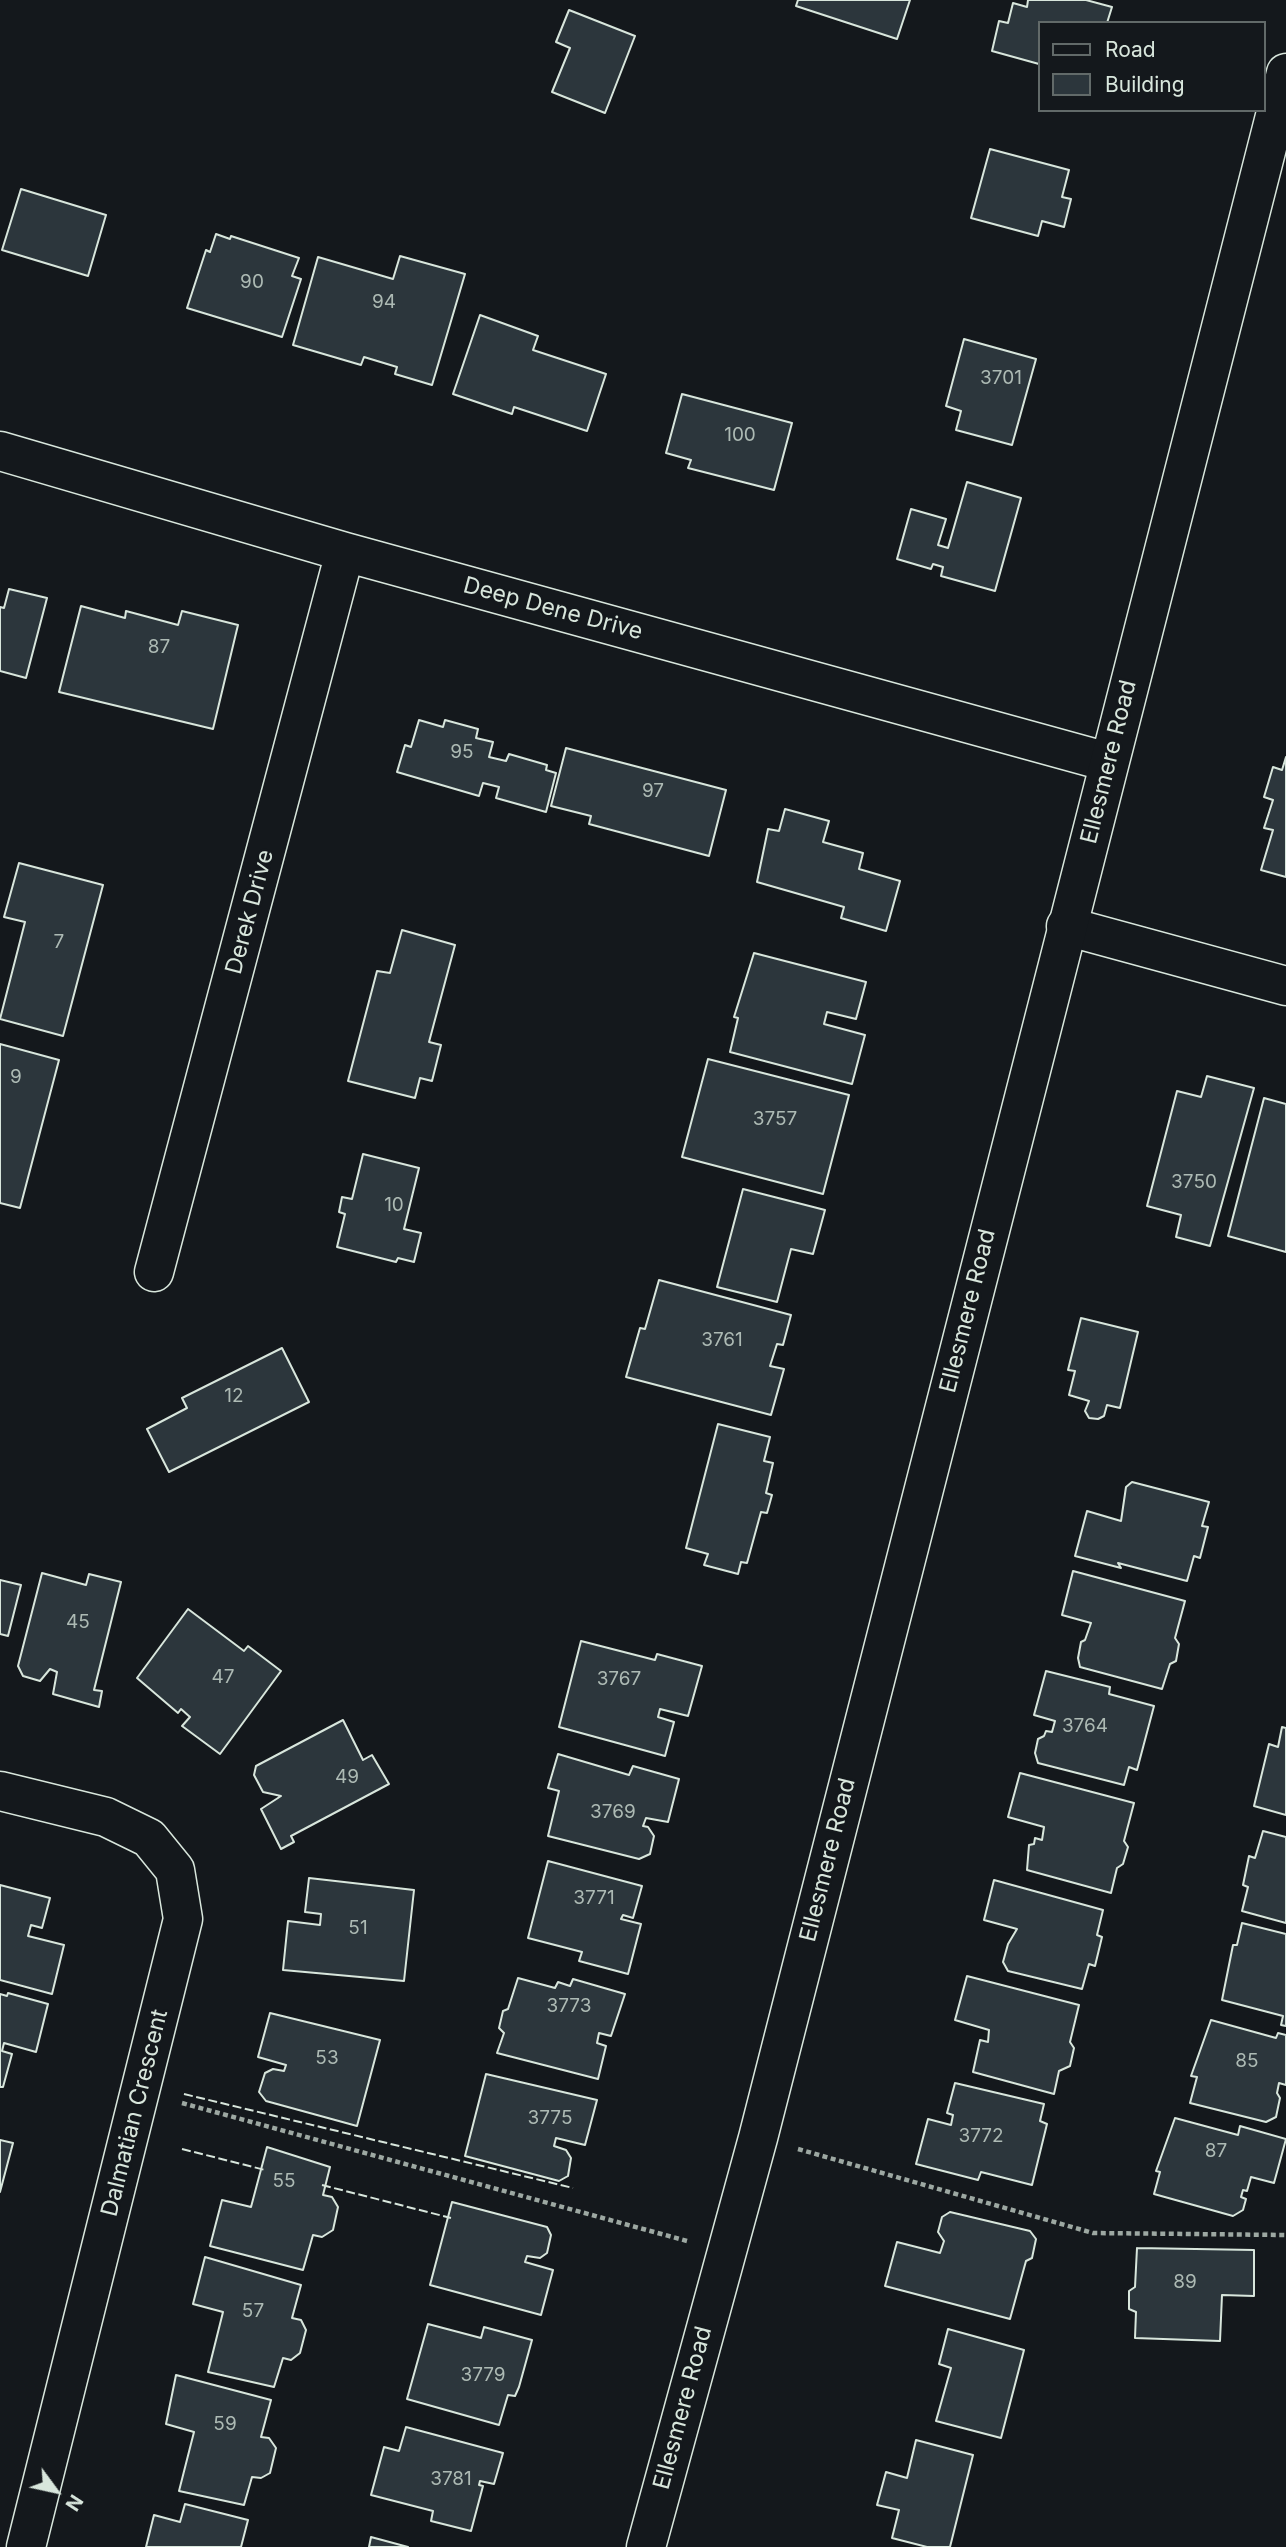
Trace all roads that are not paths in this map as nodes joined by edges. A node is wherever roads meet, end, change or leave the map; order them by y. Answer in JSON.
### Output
{"nodes":[{"id":1,"x":1286,"y":73,"type":"edge"},
{"id":2,"x":0,"y":451,"type":"edge"},
{"id":3,"x":345,"y":552,"type":"junction"},
{"id":4,"x":1108,"y":762,"type":"junction"},
{"id":5,"x":1066,"y":926,"type":"junction"},
{"id":6,"x":1286,"y":986,"type":"edge"},
{"id":7,"x":154,"y":1272,"type":"dead end"},
{"id":8,"x":0,"y":1791,"type":"edge"},
{"id":9,"x":26,"y":2547,"type":"edge"},
{"id":10,"x":646,"y":2547,"type":"edge"}],
"edges":[{"from":1,"to":4,"type":"street","name":"Ellesmere Road"},
{"from":2,"to":3,"type":"street","name":"Deep Dene Drive"},
{"from":3,"to":4,"type":"street","name":"Deep Dene Drive"},
{"from":3,"to":7,"type":"street","name":"Derek Drive"},
{"from":4,"to":5,"type":"street","name":"Ellesmere Road"},
{"from":5,"to":6,"type":"street"},
{"from":5,"to":10,"type":"street","name":"Ellesmere Road"},
{"from":8,"to":9,"type":"street","name":"Dalmatian Crescent"}]}
